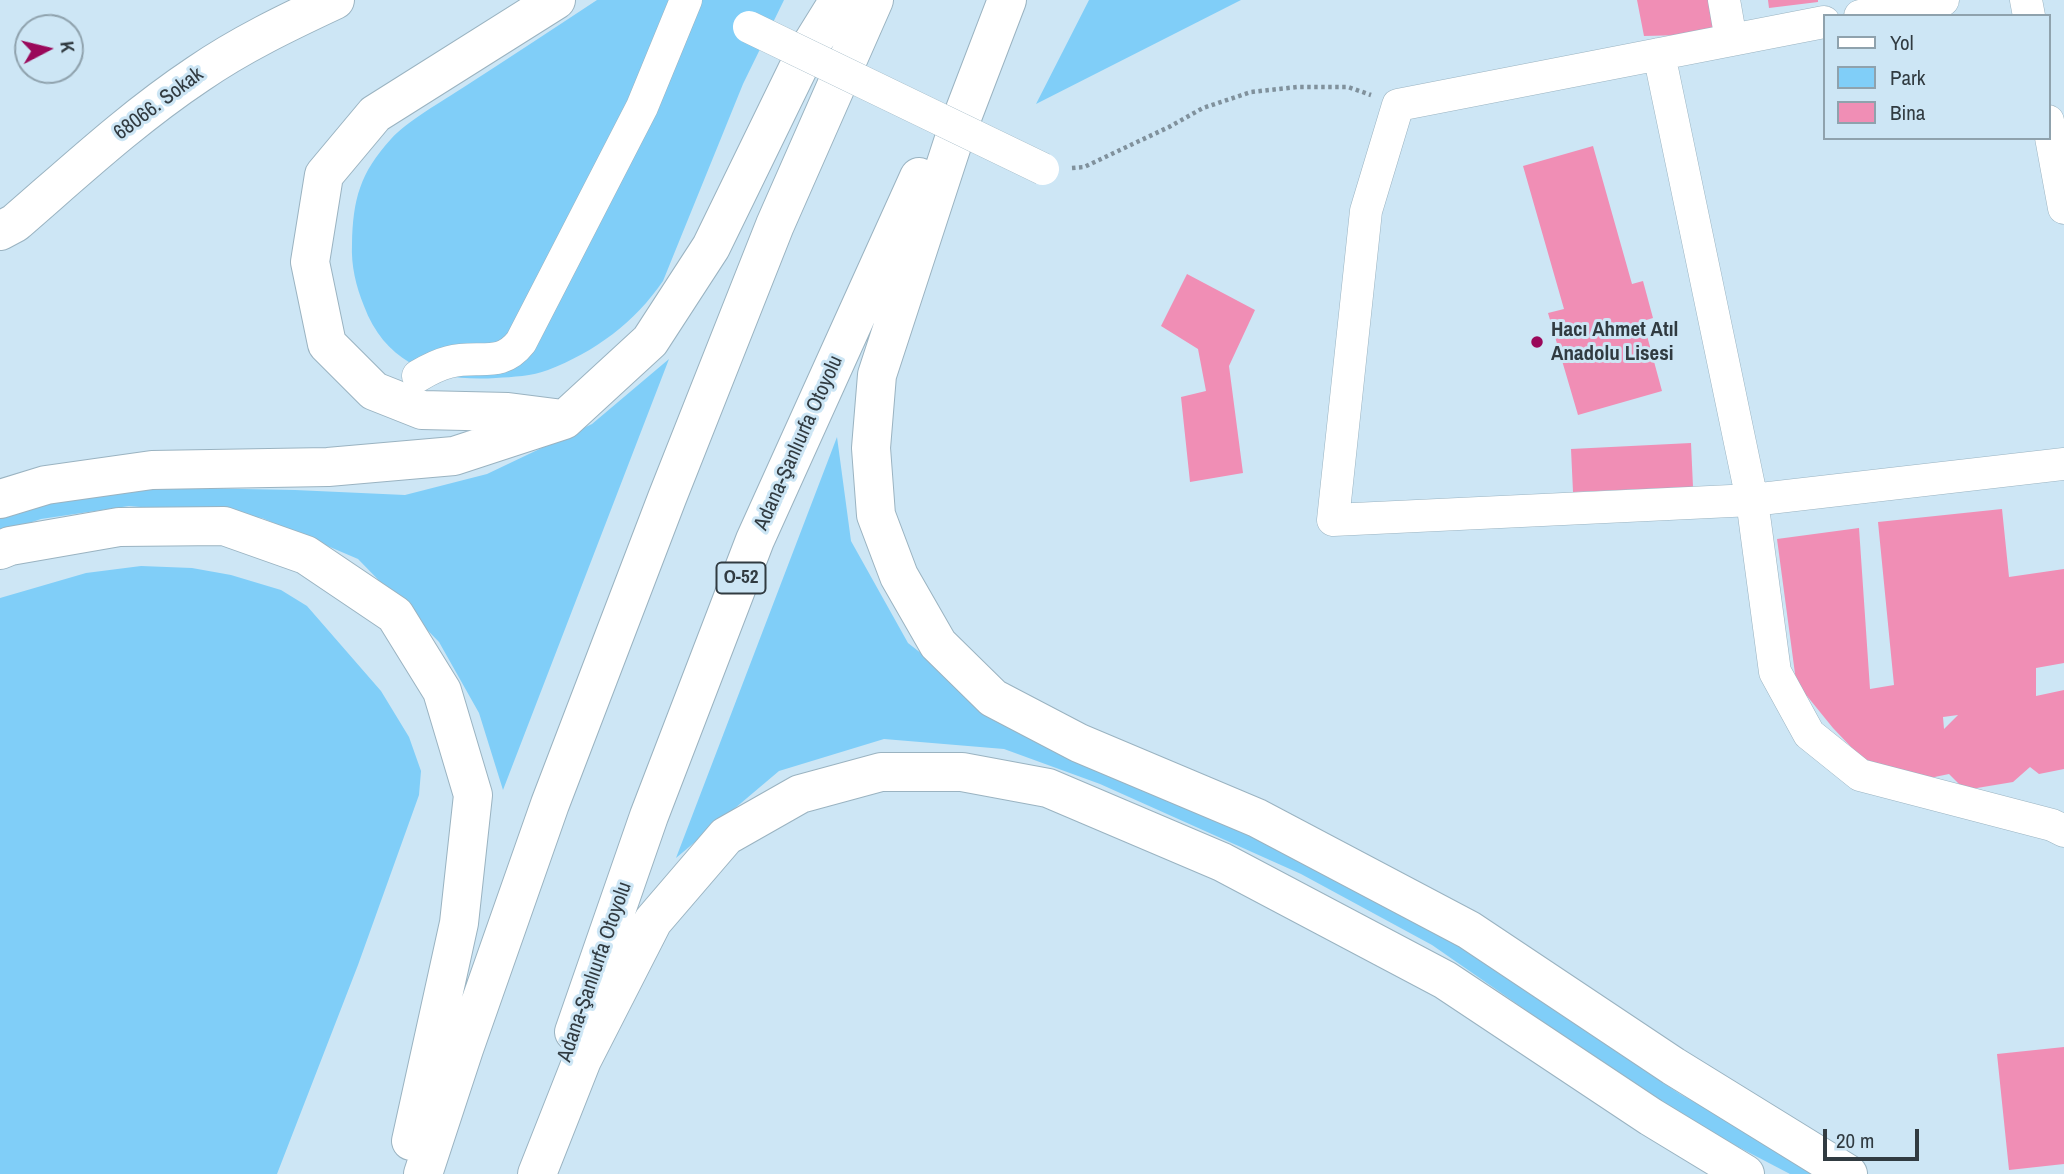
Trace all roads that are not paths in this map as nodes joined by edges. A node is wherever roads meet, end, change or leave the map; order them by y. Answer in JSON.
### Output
{"nodes":[{"id":1,"x":334,"y":0,"type":"edge"},
{"id":2,"x":556,"y":0,"type":"edge"},
{"id":3,"x":686,"y":0,"type":"edge"},
{"id":4,"x":839,"y":0,"type":"edge"},
{"id":5,"x":874,"y":0,"type":"edge"},
{"id":6,"x":999,"y":0,"type":"edge"},
{"id":7,"x":1007,"y":0,"type":"edge"},
{"id":8,"x":1724,"y":0,"type":"edge"},
{"id":9,"x":1943,"y":0,"type":"edge"},
{"id":10,"x":1870,"y":14,"type":"edge"},
{"id":11,"x":1822,"y":22,"type":"edge"},
{"id":12,"x":749,"y":27,"type":"dead end"},
{"id":13,"x":1731,"y":40,"type":"junction"},
{"id":14,"x":1659,"y":54,"type":"junction"},
{"id":15,"x":2050,"y":132,"type":"edge"},
{"id":16,"x":1043,"y":169,"type":"road end"},
{"id":17,"x":2064,"y":208,"type":"edge"},
{"id":18,"x":0,"y":231,"type":"edge"},
{"id":19,"x":418,"y":376,"type":"dead end"},
{"id":20,"x":564,"y":420,"type":"junction"},
{"id":21,"x":2064,"y":464,"type":"edge"},
{"id":22,"x":0,"y":499,"type":"edge"},
{"id":23,"x":1752,"y":500,"type":"junction"},
{"id":24,"x":0,"y":550,"type":"edge"},
{"id":25,"x":2064,"y":831,"type":"edge"},
{"id":26,"x":404,"y":1174,"type":"edge"},
{"id":27,"x":423,"y":1174,"type":"edge"},
{"id":28,"x":527,"y":1174,"type":"edge"},
{"id":29,"x":537,"y":1174,"type":"edge"},
{"id":30,"x":1745,"y":1174,"type":"edge"},
{"id":31,"x":1848,"y":1174,"type":"edge"}],
"edges":[{"from":1,"to":18,"type":"main road","name":"68066. Sokak"},
{"from":2,"to":20,"type":"main road"},
{"from":3,"to":19,"type":"street"},
{"from":4,"to":20,"type":"main road"},
{"from":5,"to":27,"type":"main road"},
{"from":6,"to":28,"type":"main road","name":"Adana-Şanlıurfa Otoyolu","number":"O-52"},
{"from":7,"to":31,"type":"main road"},
{"from":8,"to":13,"type":"street"},
{"from":9,"to":10,"type":"street"},
{"from":11,"to":13,"type":"street"},
{"from":12,"to":16,"type":"street","bridge":true},
{"from":13,"to":14,"type":"street"},
{"from":14,"to":23,"type":"street"},
{"from":14,"to":23,"type":"street"},
{"from":15,"to":17,"type":"street"},
{"from":20,"to":22,"type":"main road"},
{"from":21,"to":23,"type":"street"},
{"from":23,"to":25,"type":"street"},
{"from":24,"to":26,"type":"main road"},
{"from":29,"to":30,"type":"main road"}]}
